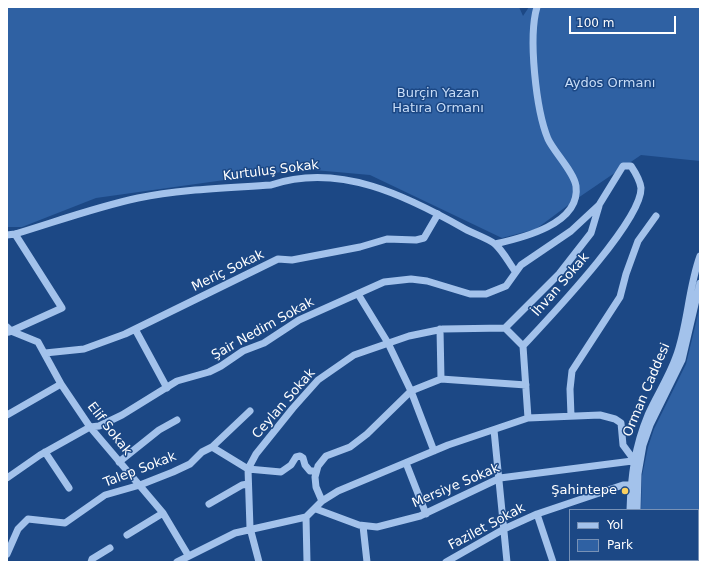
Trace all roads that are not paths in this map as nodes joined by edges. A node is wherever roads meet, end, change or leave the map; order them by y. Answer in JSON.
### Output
{"nodes":[{"id":1,"x":537,"y":7,"type":"edge"},
{"id":2,"x":637,"y":174,"type":"joint"},
{"id":3,"x":599,"y":205,"type":"junction"},
{"id":4,"x":438,"y":214,"type":"junction"},
{"id":5,"x":656,"y":216,"type":"dead end"},
{"id":6,"x":11,"y":234,"type":"edge"},
{"id":7,"x":495,"y":244,"type":"junction"},
{"id":8,"x":700,"y":256,"type":"edge"},
{"id":9,"x":515,"y":271,"type":"junction"},
{"id":10,"x":700,"y":283,"type":"edge"},
{"id":11,"x":358,"y":294,"type":"junction"},
{"id":12,"x":505,"y":328,"type":"junction"},
{"id":13,"x":135,"y":329,"type":"junction"},
{"id":14,"x":440,"y":329,"type":"junction"},
{"id":15,"x":8,"y":331,"type":"edge"},
{"id":16,"x":388,"y":343,"type":"junction"},
{"id":17,"x":523,"y":346,"type":"junction"},
{"id":18,"x":45,"y":354,"type":"junction"},
{"id":19,"x":441,"y":379,"type":"junction"},
{"id":20,"x":61,"y":384,"type":"junction"},
{"id":21,"x":526,"y":385,"type":"junction"},
{"id":22,"x":167,"y":388,"type":"junction"},
{"id":23,"x":411,"y":391,"type":"junction"},
{"id":24,"x":250,"y":411,"type":"dead end"},
{"id":25,"x":7,"y":415,"type":"edge"},
{"id":26,"x":572,"y":416,"type":"junction"},
{"id":27,"x":528,"y":418,"type":"junction"},
{"id":28,"x":177,"y":420,"type":"dead end"},
{"id":29,"x":90,"y":427,"type":"junction"},
{"id":30,"x":494,"y":430,"type":"junction"},
{"id":31,"x":212,"y":447,"type":"junction"},
{"id":32,"x":434,"y":451,"type":"junction"},
{"id":33,"x":45,"y":452,"type":"junction"},
{"id":34,"x":637,"y":460,"type":"junction"},
{"id":35,"x":119,"y":462,"type":"junction"},
{"id":36,"x":406,"y":463,"type":"junction"},
{"id":37,"x":248,"y":469,"type":"junction"},
{"id":38,"x":316,"y":471,"type":"junction"},
{"id":39,"x":7,"y":478,"type":"edge"},
{"id":40,"x":500,"y":478,"type":"junction"},
{"id":41,"x":248,"y":484,"type":"junction"},
{"id":42,"x":140,"y":485,"type":"junction"},
{"id":43,"x":634,"y":485,"type":"junction"},
{"id":44,"x":69,"y":488,"type":"dead end"},
{"id":45,"x":322,"y":501,"type":"junction"},
{"id":46,"x":209,"y":504,"type":"dead end"},
{"id":47,"x":316,"y":509,"type":"junction"},
{"id":48,"x":630,"y":509,"type":"edge"},
{"id":49,"x":637,"y":509,"type":"edge"},
{"id":50,"x":163,"y":513,"type":"junction"},
{"id":51,"x":426,"y":514,"type":"junction"},
{"id":52,"x":537,"y":514,"type":"junction"},
{"id":53,"x":306,"y":517,"type":"junction"},
{"id":54,"x":363,"y":526,"type":"junction"},
{"id":55,"x":250,"y":528,"type":"junction"},
{"id":56,"x":504,"y":529,"type":"junction"},
{"id":57,"x":128,"y":535,"type":"dead end"},
{"id":58,"x":110,"y":548,"type":"dead end"},
{"id":59,"x":7,"y":554,"type":"edge"},
{"id":60,"x":188,"y":555,"type":"junction"},
{"id":61,"x":181,"y":561,"type":"edge"},
{"id":62,"x":91,"y":562,"type":"edge"},
{"id":63,"x":259,"y":562,"type":"edge"},
{"id":64,"x":307,"y":562,"type":"edge"},
{"id":65,"x":367,"y":562,"type":"edge"},
{"id":66,"x":446,"y":562,"type":"edge"},
{"id":67,"x":507,"y":562,"type":"edge"},
{"id":68,"x":553,"y":562,"type":"edge"}],
"edges":[{"from":1,"to":7,"type":"street"},
{"from":2,"to":3,"type":"street","name":"Şair Nedim Sokak"},
{"from":2,"to":17,"type":"street","name":"İhvan Sokak"},
{"from":3,"to":9,"type":"street","name":"Şair Nedim Sokak"},
{"from":3,"to":12,"type":"street"},
{"from":4,"to":6,"type":"street","name":"Kurtuluş Sokak"},
{"from":4,"to":7,"type":"street","name":"Kurtuluş Sokak"},
{"from":4,"to":13,"type":"street","name":"Meriç Sokak"},
{"from":5,"to":26,"type":"street"},
{"from":6,"to":15,"type":"street"},
{"from":7,"to":9,"type":"street","name":"Kurtuluş Sokak"},
{"from":8,"to":34,"type":"street","name":"Orman Caddesi"},
{"from":9,"to":11,"type":"street","name":"Şair Nedim Sokak"},
{"from":10,"to":34,"type":"street","name":"Orman Caddesi"},
{"from":11,"to":16,"type":"street"},
{"from":11,"to":22,"type":"street","name":"Şair Nedim Sokak"},
{"from":12,"to":14,"type":"street","name":"Ceylan Sokak"},
{"from":12,"to":17,"type":"street"},
{"from":13,"to":18,"type":"street","name":"Meriç Sokak"},
{"from":13,"to":22,"type":"street"},
{"from":14,"to":16,"type":"street","name":"Ceylan Sokak"},
{"from":14,"to":19,"type":"street"},
{"from":15,"to":18,"type":"street","name":"Elif Sokak"},
{"from":16,"to":23,"type":"street"},
{"from":16,"to":37,"type":"street","name":"Ceylan Sokak"},
{"from":17,"to":21,"type":"street"},
{"from":18,"to":20,"type":"street","name":"Elif Sokak"},
{"from":19,"to":21,"type":"street"},
{"from":19,"to":23,"type":"street"},
{"from":20,"to":25,"type":"street"},
{"from":20,"to":29,"type":"street","name":"Elif Sokak"},
{"from":21,"to":27,"type":"street"},
{"from":22,"to":29,"type":"street","name":"Şair Nedim Sokak"},
{"from":23,"to":32,"type":"street"},
{"from":23,"to":38,"type":"street"},
{"from":24,"to":31,"type":"street","name":"Talep Sokak"},
{"from":26,"to":27,"type":"street"},
{"from":26,"to":34,"type":"street"},
{"from":27,"to":30,"type":"street"},
{"from":28,"to":35,"type":"street"},
{"from":29,"to":33,"type":"street","name":"Şair Nedim Sokak"},
{"from":29,"to":35,"type":"street","name":"Elif Sokak"},
{"from":30,"to":32,"type":"street"},
{"from":30,"to":40,"type":"street"},
{"from":31,"to":37,"type":"street"},
{"from":31,"to":42,"type":"street","name":"Talep Sokak"},
{"from":32,"to":36,"type":"street"},
{"from":33,"to":39,"type":"street","name":"Şair Nedim Sokak"},
{"from":33,"to":44,"type":"street"},
{"from":34,"to":40,"type":"street","name":"Mersiye Sokak"},
{"from":34,"to":43,"type":"street","name":"Orman Caddesi"},
{"from":35,"to":42,"type":"street","name":"Elif Sokak"},
{"from":36,"to":45,"type":"street"},
{"from":36,"to":51,"type":"street"},
{"from":37,"to":38,"type":"street"},
{"from":37,"to":41,"type":"street"},
{"from":38,"to":45,"type":"street"},
{"from":40,"to":51,"type":"street","name":"Mersiye Sokak"},
{"from":40,"to":56,"type":"street"},
{"from":41,"to":46,"type":"street"},
{"from":41,"to":55,"type":"street"},
{"from":42,"to":50,"type":"street","name":"Elif Sokak"},
{"from":42,"to":59,"type":"street","name":"Talep Sokak"},
{"from":43,"to":48,"type":"street","name":"Orman Caddesi"},
{"from":43,"to":49,"type":"street","name":"Orman Caddesi"},
{"from":43,"to":52,"type":"street","name":"Fazilet Sokak"},
{"from":45,"to":47,"type":"street"},
{"from":47,"to":53,"type":"street"},
{"from":47,"to":54,"type":"street","name":"Mersiye Sokak"},
{"from":50,"to":57,"type":"street"},
{"from":50,"to":60,"type":"street","name":"Elif Sokak"},
{"from":51,"to":54,"type":"street","name":"Mersiye Sokak"},
{"from":52,"to":56,"type":"street","name":"Fazilet Sokak"},
{"from":52,"to":68,"type":"street"},
{"from":53,"to":55,"type":"street"},
{"from":53,"to":64,"type":"street"},
{"from":54,"to":65,"type":"street"},
{"from":55,"to":60,"type":"street"},
{"from":55,"to":63,"type":"street"},
{"from":56,"to":66,"type":"street","name":"Fazilet Sokak"},
{"from":56,"to":67,"type":"street"},
{"from":58,"to":62,"type":"street"},
{"from":60,"to":61,"type":"street"}]}
